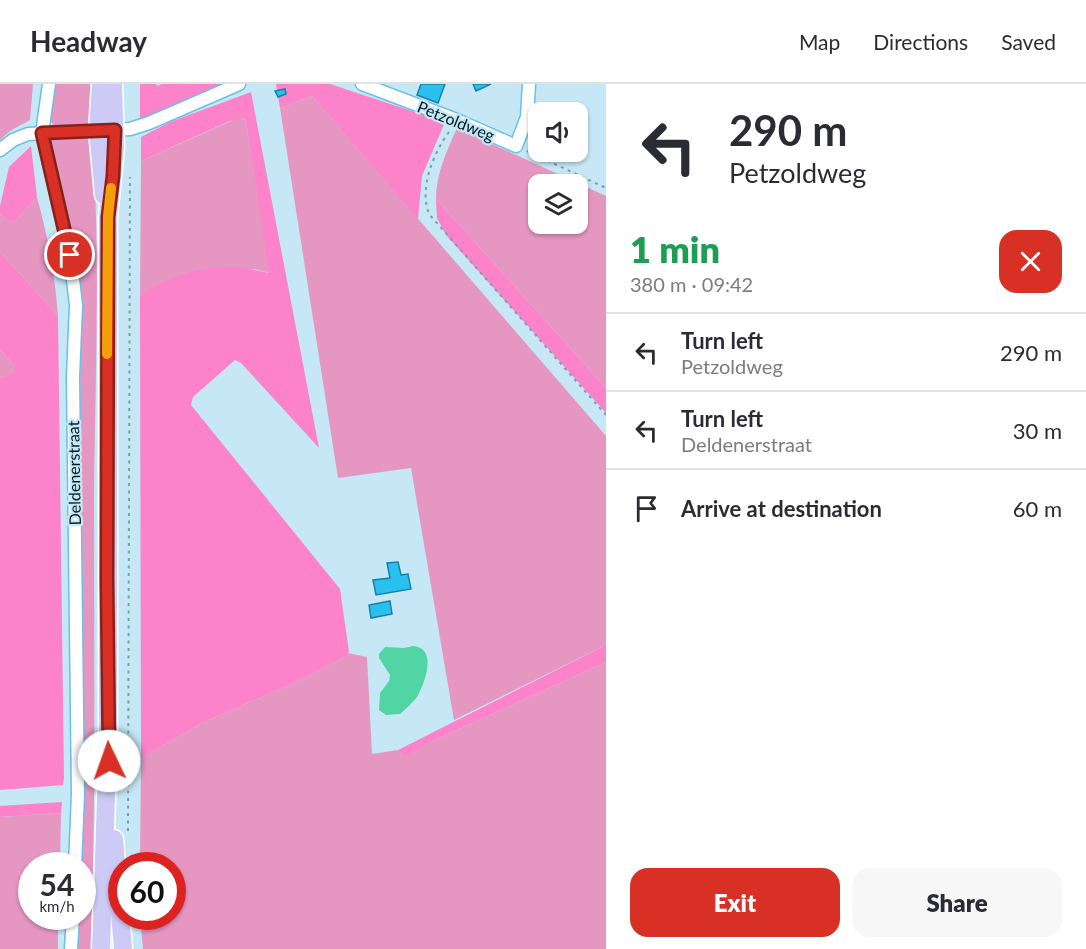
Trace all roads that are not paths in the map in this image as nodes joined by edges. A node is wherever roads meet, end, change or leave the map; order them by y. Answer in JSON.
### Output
{"nodes":[{"id":1,"x":49,"y":84,"type":"edge"},
{"id":2,"x":101,"y":84,"type":"edge"},
{"id":3,"x":112,"y":84,"type":"edge"},
{"id":4,"x":239,"y":84,"type":"edge"},
{"id":5,"x":362,"y":84,"type":"edge"},
{"id":6,"x":529,"y":84,"type":"edge"},
{"id":7,"x":107,"y":131,"type":"junction"},
{"id":8,"x":42,"y":133,"type":"junction"},
{"id":9,"x":0,"y":150,"type":"edge"},
{"id":10,"x":108,"y":738,"type":"junction"},
{"id":11,"x":76,"y":852,"type":"edge"},
{"id":12,"x":72,"y":930,"type":"edge"},
{"id":13,"x":71,"y":949,"type":"edge"},
{"id":14,"x":101,"y":949,"type":"edge"},
{"id":15,"x":123,"y":949,"type":"edge"}],
"edges":[{"from":1,"to":8,"type":"street","name":"Deldenerstraat"},
{"from":2,"to":7,"type":"main road","name":"Deldenerstraat"},
{"from":3,"to":7,"type":"main road","name":"Deldenerstraat"},
{"from":4,"to":7,"type":"street"},
{"from":5,"to":6,"type":"street","name":"Petzoldweg"},
{"from":7,"to":8,"type":"street"},
{"from":7,"to":10,"type":"main road","name":"Deldenerstraat"},
{"from":8,"to":9,"type":"street"},
{"from":8,"to":11,"type":"street","name":"Deldenerstraat"},
{"from":10,"to":14,"type":"main road","name":"Deldenerstraat"},
{"from":10,"to":15,"type":"main road","name":"Deldenerstraat"},
{"from":12,"to":13,"type":"street"}]}
